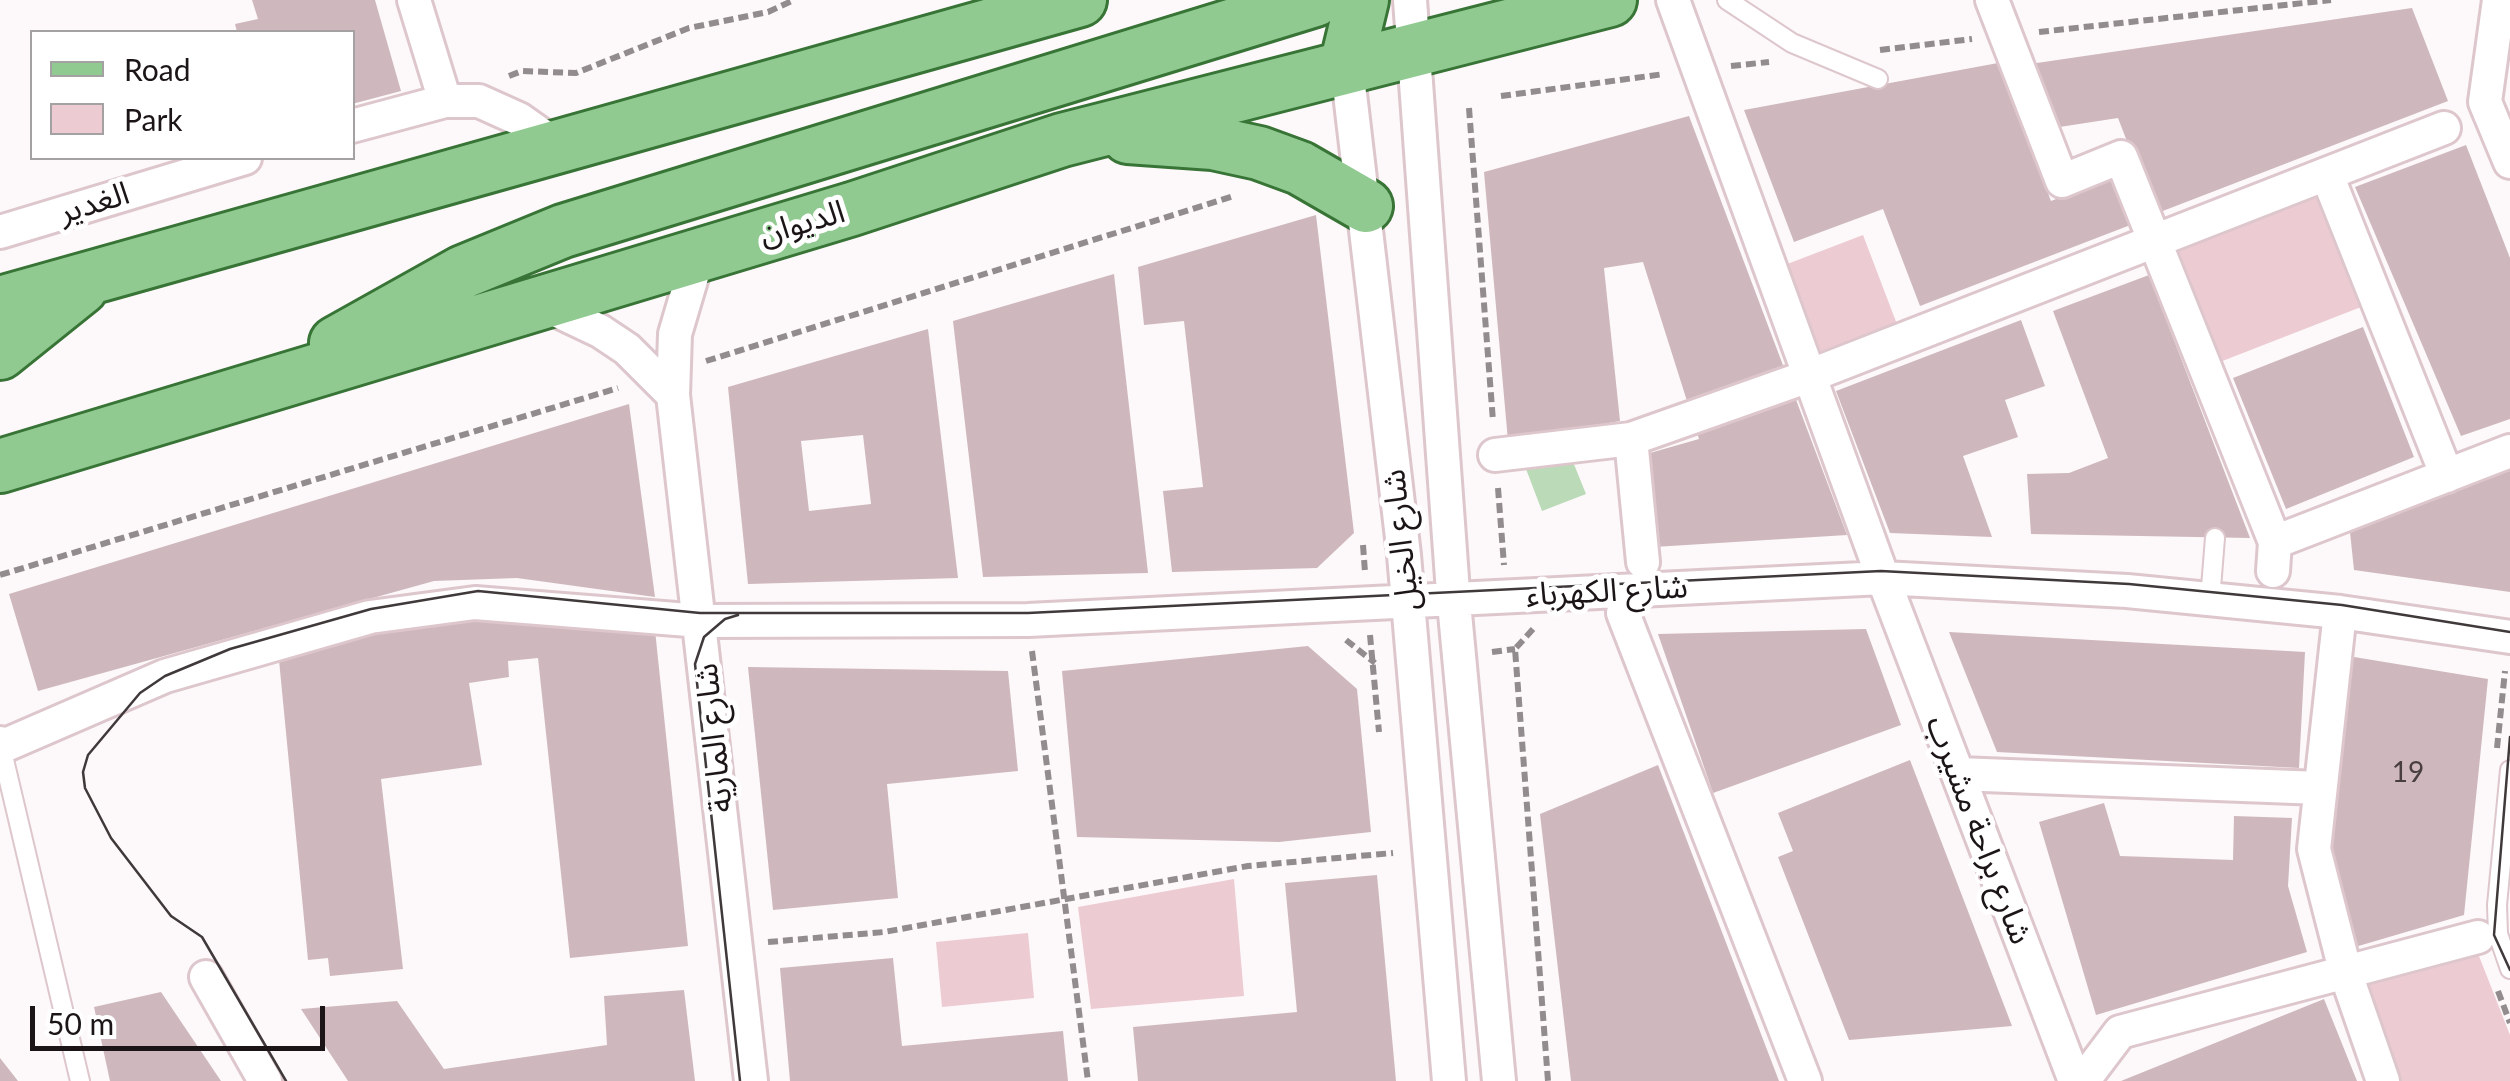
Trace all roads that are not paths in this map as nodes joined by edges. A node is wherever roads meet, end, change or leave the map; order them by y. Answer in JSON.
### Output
{"nodes":[{"id":1,"x":414,"y":0,"type":"edge"},
{"id":2,"x":1080,"y":0,"type":"edge"},
{"id":3,"x":1315,"y":0,"type":"edge"},
{"id":4,"x":1341,"y":0,"type":"edge"},
{"id":5,"x":1362,"y":0,"type":"edge"},
{"id":6,"x":1610,"y":0,"type":"edge"},
{"id":7,"x":1673,"y":0,"type":"edge"},
{"id":8,"x":1727,"y":0,"type":"edge"},
{"id":9,"x":1992,"y":0,"type":"edge"},
{"id":10,"x":2499,"y":0,"type":"edge"},
{"id":11,"x":1412,"y":24,"type":"edge"},
{"id":12,"x":1346,"y":66,"type":"junction"},
{"id":13,"x":1878,"y":79,"type":"dead end"},
{"id":14,"x":445,"y":102,"type":"junction"},
{"id":15,"x":355,"y":125,"type":"edge"},
{"id":16,"x":2444,"y":128,"type":"dead end"},
{"id":17,"x":1062,"y":140,"type":"junction"},
{"id":18,"x":560,"y":148,"type":"junction"},
{"id":19,"x":238,"y":160,"type":"edge"},
{"id":20,"x":2510,"y":162,"type":"edge"},
{"id":21,"x":2326,"y":175,"type":"junction"},
{"id":22,"x":1366,"y":206,"type":"junction"},
{"id":23,"x":0,"y":232,"type":"edge"},
{"id":24,"x":2156,"y":243,"type":"junction"},
{"id":25,"x":698,"y":253,"type":"junction"},
{"id":26,"x":97,"y":274,"type":"junction"},
{"id":27,"x":538,"y":302,"type":"junction"},
{"id":28,"x":0,"y":303,"type":"edge"},
{"id":29,"x":0,"y":353,"type":"edge"},
{"id":30,"x":1809,"y":376,"type":"junction"},
{"id":31,"x":668,"y":381,"type":"junction"},
{"id":32,"x":266,"y":384,"type":"junction"},
{"id":33,"x":1631,"y":439,"type":"junction"},
{"id":34,"x":2510,"y":451,"type":"edge"},
{"id":35,"x":1495,"y":455,"type":"dead end"},
{"id":36,"x":0,"y":466,"type":"edge"},
{"id":37,"x":2446,"y":476,"type":"junction"},
{"id":38,"x":2215,"y":538,"type":"dead end"},
{"id":39,"x":1644,"y":562,"type":"dead end"},
{"id":40,"x":1883,"y":578,"type":"junction"},
{"id":41,"x":1455,"y":599,"type":"junction"},
{"id":42,"x":2210,"y":600,"type":"junction"},
{"id":43,"x":1408,"y":602,"type":"junction"},
{"id":44,"x":2340,"y":612,"type":"junction"},
{"id":45,"x":1622,"y":613,"type":"dead end"},
{"id":46,"x":701,"y":621,"type":"junction"},
{"id":47,"x":2510,"y":637,"type":"edge"},
{"id":48,"x":0,"y":745,"type":"edge"},
{"id":49,"x":2510,"y":770,"type":"edge"},
{"id":50,"x":1958,"y":774,"type":"junction"},
{"id":51,"x":2320,"y":788,"type":"junction"},
{"id":52,"x":2478,"y":937,"type":"dead end"},
{"id":53,"x":2510,"y":969,"type":"edge"},
{"id":54,"x":2346,"y":974,"type":"junction"},
{"id":55,"x":206,"y":978,"type":"dead end"},
{"id":56,"x":80,"y":1081,"type":"edge"},
{"id":57,"x":265,"y":1081,"type":"edge"},
{"id":58,"x":751,"y":1081,"type":"edge"},
{"id":59,"x":1449,"y":1081,"type":"edge"},
{"id":60,"x":1498,"y":1081,"type":"edge"},
{"id":61,"x":1805,"y":1081,"type":"edge"},
{"id":62,"x":2075,"y":1081,"type":"edge"},
{"id":63,"x":2083,"y":1081,"type":"edge"},
{"id":64,"x":2382,"y":1081,"type":"edge"}],
"edges":[{"from":1,"to":14,"type":"street"},
{"from":2,"to":18,"type":"main road"},
{"from":3,"to":32,"type":"main road"},
{"from":4,"to":12,"type":"street","name":"شارع الخيل"},
{"from":5,"to":12,"type":"main road"},
{"from":6,"to":11,"type":"main road","name":"الديوان"},
{"from":7,"to":30,"type":"street","name":"شارع براحة مشيرب"},
{"from":8,"to":13,"type":"lane"},
{"from":9,"to":24,"type":"street"},
{"from":10,"to":20,"type":"street"},
{"from":11,"to":12,"type":"main road","name":"الديوان"},
{"from":11,"to":41,"type":"street","name":"شارع الخيل"},
{"from":12,"to":17,"type":"main road","name":"الديوان"},
{"from":12,"to":22,"type":"street","name":"شارع الخيل"},
{"from":14,"to":15,"type":"street"},
{"from":14,"to":18,"type":"street"},
{"from":16,"to":21,"type":"street"},
{"from":17,"to":22,"type":"main road"},
{"from":17,"to":25,"type":"main road","name":"الديوان"},
{"from":18,"to":26,"type":"main road"},
{"from":19,"to":23,"type":"street","name":"الغدير"},
{"from":21,"to":24,"type":"street"},
{"from":21,"to":37,"type":"street"},
{"from":22,"to":43,"type":"street","name":"شارع الخيل"},
{"from":24,"to":30,"type":"street"},
{"from":24,"to":37,"type":"street"},
{"from":25,"to":27,"type":"main road","name":"الديوان"},
{"from":25,"to":31,"type":"street","name":"شارع المارية"},
{"from":26,"to":28,"type":"main road"},
{"from":26,"to":29,"type":"main road"},
{"from":27,"to":31,"type":"street"},
{"from":27,"to":32,"type":"main road","name":"الديوان"},
{"from":30,"to":33,"type":"street"},
{"from":30,"to":40,"type":"street","name":"شارع براحة مشيرب"},
{"from":31,"to":46,"type":"street","name":"شارع المارية"},
{"from":32,"to":36,"type":"main road","name":"الديوان"},
{"from":33,"to":35,"type":"street"},
{"from":33,"to":39,"type":"street"},
{"from":34,"to":37,"type":"street"},
{"from":38,"to":42,"type":"lane"},
{"from":40,"to":41,"type":"street","name":"شارع الكهرباء"},
{"from":40,"to":42,"type":"street","name":"شارع الكهرباء"},
{"from":40,"to":50,"type":"street","name":"شارع براحة مشيرب"},
{"from":41,"to":43,"type":"street","name":"شارع الكهرباء"},
{"from":41,"to":60,"type":"street","name":"شارع الخيل"},
{"from":42,"to":44,"type":"street","name":"شارع الكهرباء"},
{"from":43,"to":46,"type":"street","name":"شارع الكهرباء"},
{"from":43,"to":59,"type":"street","name":"شارع الخيل"},
{"from":44,"to":47,"type":"street","name":"شارع الكهرباء"},
{"from":44,"to":51,"type":"street"},
{"from":45,"to":61,"type":"street"},
{"from":46,"to":48,"type":"street","name":"شارع الكهرباء"},
{"from":46,"to":58,"type":"street","name":"شارع المارية"},
{"from":48,"to":56,"type":"lane"},
{"from":49,"to":53,"type":"lane"},
{"from":50,"to":51,"type":"street"},
{"from":50,"to":62,"type":"street","name":"شارع براحة مشيرب"},
{"from":51,"to":54,"type":"street"},
{"from":52,"to":54,"type":"street"},
{"from":54,"to":63,"type":"street"},
{"from":54,"to":64,"type":"street"},
{"from":55,"to":57,"type":"street"}]}
